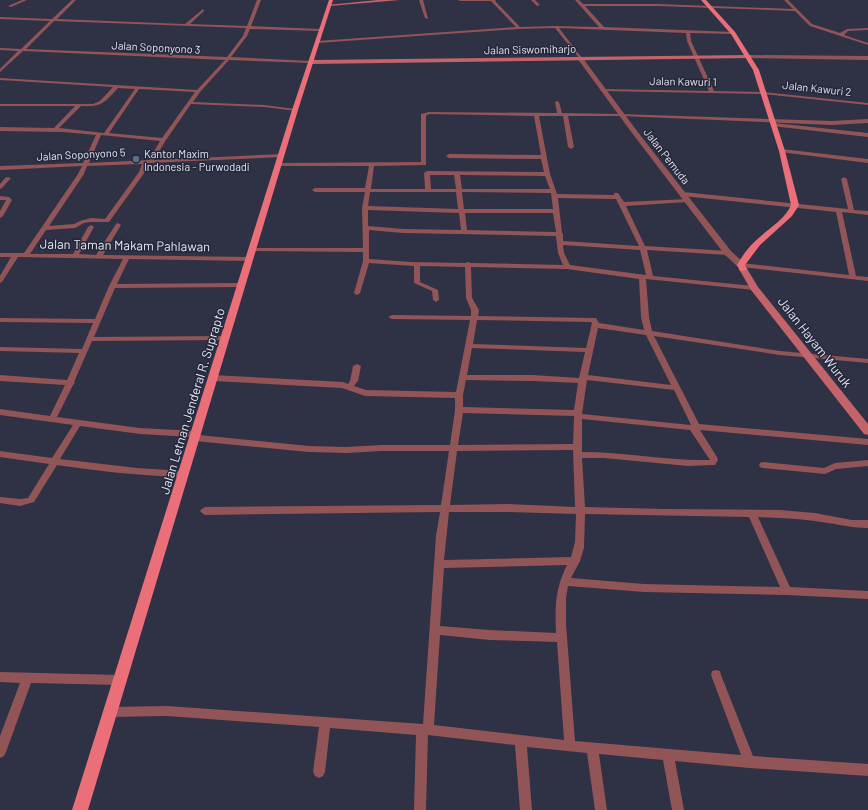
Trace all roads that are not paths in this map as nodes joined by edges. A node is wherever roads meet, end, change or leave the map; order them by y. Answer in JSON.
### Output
{"nodes":[{"id":1,"x":25,"y":0,"type":"edge"},
{"id":2,"x":74,"y":0,"type":"edge"},
{"id":3,"x":259,"y":0,"type":"edge"},
{"id":4,"x":398,"y":0,"type":"edge"},
{"id":5,"x":421,"y":0,"type":"edge"},
{"id":6,"x":460,"y":0,"type":"edge"},
{"id":7,"x":493,"y":0,"type":"edge"},
{"id":8,"x":533,"y":0,"type":"edge"},
{"id":9,"x":577,"y":0,"type":"edge"},
{"id":10,"x":703,"y":0,"type":"edge"},
{"id":11,"x":786,"y":0,"type":"edge"},
{"id":12,"x":330,"y":3,"type":"edge"},
{"id":13,"x":538,"y":5,"type":"dead end"},
{"id":14,"x":583,"y":5,"type":"junction"},
{"id":15,"x":10,"y":6,"type":"dead end"},
{"id":16,"x":709,"y":6,"type":"junction"},
{"id":17,"x":203,"y":10,"type":"dead end"},
{"id":18,"x":795,"y":10,"type":"junction"},
{"id":19,"x":0,"y":18,"type":"edge"},
{"id":20,"x":427,"y":18,"type":"dead end"},
{"id":21,"x":54,"y":20,"type":"junction"},
{"id":22,"x":186,"y":25,"type":"junction"},
{"id":23,"x":556,"y":27,"type":"junction"},
{"id":24,"x":248,"y":28,"type":"junction"},
{"id":25,"x":519,"y":28,"type":"junction"},
{"id":26,"x":602,"y":28,"type":"junction"},
{"id":27,"x":868,"y":29,"type":"edge"},
{"id":28,"x":321,"y":30,"type":"junction"},
{"id":29,"x":688,"y":32,"type":"junction"},
{"id":30,"x":733,"y":33,"type":"junction"},
{"id":31,"x":841,"y":35,"type":"junction"},
{"id":32,"x":318,"y":42,"type":"junction"},
{"id":33,"x":868,"y":44,"type":"edge"},
{"id":34,"x":2,"y":49,"type":"edge"},
{"id":35,"x":22,"y":50,"type":"junction"},
{"id":36,"x":0,"y":53,"type":"edge"},
{"id":37,"x":749,"y":56,"type":"junction"},
{"id":38,"x":696,"y":57,"type":"junction"},
{"id":39,"x":580,"y":58,"type":"junction"},
{"id":40,"x":868,"y":58,"type":"edge"},
{"id":41,"x":228,"y":59,"type":"junction"},
{"id":42,"x":311,"y":62,"type":"junction"},
{"id":43,"x":0,"y":71,"type":"edge"},
{"id":44,"x":0,"y":79,"type":"edge"},
{"id":45,"x":118,"y":86,"type":"junction"},
{"id":46,"x":138,"y":88,"type":"junction"},
{"id":47,"x":602,"y":90,"type":"junction"},
{"id":48,"x":198,"y":91,"type":"junction"},
{"id":49,"x":712,"y":92,"type":"junction"},
{"id":50,"x":763,"y":93,"type":"junction"},
{"id":51,"x":557,"y":102,"type":"dead end"},
{"id":52,"x":190,"y":103,"type":"junction"},
{"id":53,"x":868,"y":104,"type":"edge"},
{"id":54,"x":0,"y":105,"type":"edge"},
{"id":55,"x":79,"y":105,"type":"junction"},
{"id":56,"x":295,"y":110,"type":"junction"},
{"id":57,"x":536,"y":114,"type":"junction"},
{"id":58,"x":562,"y":114,"type":"junction"},
{"id":59,"x":620,"y":115,"type":"junction"},
{"id":60,"x":868,"y":120,"type":"edge"},
{"id":61,"x":773,"y":122,"type":"junction"},
{"id":62,"x":0,"y":129,"type":"edge"},
{"id":63,"x":55,"y":130,"type":"junction"},
{"id":64,"x":99,"y":133,"type":"junction"},
{"id":65,"x":106,"y":134,"type":"junction"},
{"id":66,"x":868,"y":135,"type":"edge"},
{"id":67,"x":163,"y":140,"type":"junction"},
{"id":68,"x":571,"y":147,"type":"dead end"},
{"id":69,"x":782,"y":151,"type":"junction"},
{"id":70,"x":449,"y":156,"type":"dead end"},
{"id":71,"x":544,"y":157,"type":"junction"},
{"id":72,"x":281,"y":160,"type":"junction"},
{"id":73,"x":148,"y":161,"type":"junction"},
{"id":74,"x":868,"y":161,"type":"edge"},
{"id":75,"x":86,"y":164,"type":"junction"},
{"id":76,"x":372,"y":164,"type":"junction"},
{"id":77,"x":424,"y":164,"type":"junction"},
{"id":78,"x":0,"y":168,"type":"edge"},
{"id":79,"x":427,"y":173,"type":"junction"},
{"id":80,"x":457,"y":173,"type":"junction"},
{"id":81,"x":547,"y":174,"type":"junction"},
{"id":82,"x":8,"y":178,"type":"dead end"},
{"id":83,"x":844,"y":179,"type":"dead end"},
{"id":84,"x":0,"y":187,"type":"edge"},
{"id":85,"x":315,"y":190,"type":"dead end"},
{"id":86,"x":368,"y":190,"type":"junction"},
{"id":87,"x":428,"y":190,"type":"junction"},
{"id":88,"x":459,"y":191,"type":"junction"},
{"id":89,"x":554,"y":194,"type":"junction"},
{"id":90,"x":685,"y":197,"type":"junction"},
{"id":91,"x":0,"y":198,"type":"edge"},
{"id":92,"x":622,"y":204,"type":"junction"},
{"id":93,"x":795,"y":205,"type":"junction"},
{"id":94,"x":366,"y":208,"type":"junction"},
{"id":95,"x":839,"y":210,"type":"junction"},
{"id":96,"x":461,"y":211,"type":"junction"},
{"id":97,"x":556,"y":211,"type":"junction"},
{"id":98,"x":851,"y":211,"type":"junction"},
{"id":99,"x":868,"y":213,"type":"edge"},
{"id":100,"x":0,"y":216,"type":"edge"},
{"id":101,"x":118,"y":225,"type":"dead end"},
{"id":102,"x":91,"y":227,"type":"dead end"},
{"id":103,"x":45,"y":228,"type":"junction"},
{"id":104,"x":365,"y":228,"type":"junction"},
{"id":105,"x":464,"y":232,"type":"junction"},
{"id":106,"x":560,"y":234,"type":"junction"},
{"id":107,"x":560,"y":243,"type":"junction"},
{"id":108,"x":643,"y":248,"type":"junction"},
{"id":109,"x":365,"y":250,"type":"junction"},
{"id":110,"x":728,"y":253,"type":"junction"},
{"id":111,"x":0,"y":255,"type":"edge"},
{"id":112,"x":16,"y":255,"type":"junction"},
{"id":113,"x":26,"y":255,"type":"junction"},
{"id":114,"x":251,"y":255,"type":"junction"},
{"id":115,"x":74,"y":256,"type":"junction"},
{"id":116,"x":98,"y":257,"type":"junction"},
{"id":117,"x":127,"y":257,"type":"junction"},
{"id":118,"x":366,"y":261,"type":"junction"},
{"id":119,"x":417,"y":264,"type":"junction"},
{"id":120,"x":468,"y":264,"type":"junction"},
{"id":121,"x":567,"y":267,"type":"junction"},
{"id":122,"x":742,"y":267,"type":"junction"},
{"id":123,"x":646,"y":277,"type":"junction"},
{"id":124,"x":853,"y":278,"type":"junction"},
{"id":125,"x":868,"y":279,"type":"edge"},
{"id":126,"x":0,"y":281,"type":"edge"},
{"id":127,"x":241,"y":285,"type":"junction"},
{"id":128,"x":112,"y":286,"type":"junction"},
{"id":129,"x":754,"y":288,"type":"junction"},
{"id":130,"x":357,"y":293,"type":"dead end"},
{"id":131,"x":436,"y":300,"type":"dead end"},
{"id":132,"x":392,"y":317,"type":"dead end"},
{"id":133,"x":474,"y":318,"type":"junction"},
{"id":134,"x":0,"y":320,"type":"edge"},
{"id":135,"x":97,"y":321,"type":"junction"},
{"id":136,"x":596,"y":325,"type":"junction"},
{"id":137,"x":649,"y":334,"type":"junction"},
{"id":138,"x":225,"y":338,"type":"junction"},
{"id":139,"x":90,"y":339,"type":"junction"},
{"id":140,"x":469,"y":346,"type":"junction"},
{"id":141,"x":0,"y":349,"type":"edge"},
{"id":142,"x":590,"y":350,"type":"junction"},
{"id":143,"x":85,"y":351,"type":"junction"},
{"id":144,"x":808,"y":356,"type":"junction"},
{"id":145,"x":868,"y":361,"type":"edge"},
{"id":146,"x":356,"y":366,"type":"dead end"},
{"id":147,"x":463,"y":377,"type":"junction"},
{"id":148,"x":0,"y":378,"type":"edge"},
{"id":149,"x":213,"y":378,"type":"junction"},
{"id":150,"x":583,"y":379,"type":"junction"},
{"id":151,"x":71,"y":383,"type":"junction"},
{"id":152,"x":350,"y":387,"type":"junction"},
{"id":153,"x":676,"y":388,"type":"junction"},
{"id":154,"x":459,"y":395,"type":"junction"},
{"id":155,"x":459,"y":410,"type":"junction"},
{"id":156,"x":0,"y":412,"type":"edge"},
{"id":157,"x":578,"y":414,"type":"junction"},
{"id":158,"x":52,"y":419,"type":"junction"},
{"id":159,"x":78,"y":423,"type":"junction"},
{"id":160,"x":695,"y":428,"type":"junction"},
{"id":161,"x":868,"y":431,"type":"edge"},
{"id":162,"x":195,"y":436,"type":"junction"},
{"id":163,"x":868,"y":442,"type":"edge"},
{"id":164,"x":453,"y":448,"type":"junction"},
{"id":165,"x":578,"y":451,"type":"junction"},
{"id":166,"x":0,"y":454,"type":"edge"},
{"id":167,"x":54,"y":461,"type":"junction"},
{"id":168,"x":868,"y":463,"type":"edge"},
{"id":169,"x":763,"y":465,"type":"dead end"},
{"id":170,"x":183,"y":474,"type":"junction"},
{"id":171,"x":0,"y":500,"type":"edge"},
{"id":172,"x":446,"y":509,"type":"junction"},
{"id":173,"x":580,"y":510,"type":"junction"},
{"id":174,"x":205,"y":511,"type":"dead end"},
{"id":175,"x":752,"y":514,"type":"junction"},
{"id":176,"x":868,"y":524,"type":"edge"},
{"id":177,"x":575,"y":561,"type":"junction"},
{"id":178,"x":440,"y":564,"type":"junction"},
{"id":179,"x":564,"y":582,"type":"junction"},
{"id":180,"x":787,"y":591,"type":"junction"},
{"id":181,"x":868,"y":595,"type":"edge"},
{"id":182,"x":435,"y":630,"type":"junction"},
{"id":183,"x":562,"y":638,"type":"junction"},
{"id":184,"x":716,"y":675,"type":"dead end"},
{"id":185,"x":0,"y":677,"type":"edge"},
{"id":186,"x":27,"y":678,"type":"junction"},
{"id":187,"x":120,"y":680,"type":"junction"},
{"id":188,"x":110,"y":712,"type":"junction"},
{"id":189,"x":325,"y":723,"type":"junction"},
{"id":190,"x":425,"y":730,"type":"junction"},
{"id":191,"x":522,"y":742,"type":"junction"},
{"id":192,"x":570,"y":746,"type":"junction"},
{"id":193,"x":592,"y":748,"type":"junction"},
{"id":194,"x":0,"y":752,"type":"edge"},
{"id":195,"x":668,"y":754,"type":"junction"},
{"id":196,"x":749,"y":762,"type":"junction"},
{"id":197,"x":868,"y":770,"type":"edge"},
{"id":198,"x":319,"y":772,"type":"dead end"},
{"id":199,"x":80,"y":810,"type":"edge"},
{"id":200,"x":420,"y":810,"type":"edge"},
{"id":201,"x":526,"y":810,"type":"edge"},
{"id":202,"x":601,"y":810,"type":"edge"},
{"id":203,"x":678,"y":810,"type":"edge"}],
"edges":[{"from":1,"to":15,"type":"street"},
{"from":2,"to":21,"type":"street"},
{"from":3,"to":24,"type":"street"},
{"from":4,"to":12,"type":"main road"},
{"from":5,"to":20,"type":"street"},
{"from":6,"to":7,"type":"street"},
{"from":7,"to":25,"type":"street"},
{"from":8,"to":13,"type":"street"},
{"from":9,"to":14,"type":"street"},
{"from":10,"to":16,"type":"main road"},
{"from":11,"to":18,"type":"street"},
{"from":12,"to":28,"type":"main road","name":"Jalan Letnan Jenderal R. Suprapto"},
{"from":14,"to":16,"type":"street"},
{"from":14,"to":26,"type":"street"},
{"from":16,"to":18,"type":"street"},
{"from":16,"to":30,"type":"main road"},
{"from":17,"to":22,"type":"street"},
{"from":18,"to":31,"type":"street"},
{"from":19,"to":21,"type":"street"},
{"from":21,"to":22,"type":"street"},
{"from":21,"to":35,"type":"street"},
{"from":22,"to":24,"type":"street"},
{"from":23,"to":25,"type":"street"},
{"from":23,"to":26,"type":"street"},
{"from":23,"to":39,"type":"street"},
{"from":24,"to":28,"type":"street"},
{"from":24,"to":41,"type":"street"},
{"from":25,"to":32,"type":"street"},
{"from":26,"to":29,"type":"street"},
{"from":27,"to":31,"type":"street"},
{"from":28,"to":32,"type":"main road","name":"Jalan Letnan Jenderal R. Suprapto"},
{"from":29,"to":30,"type":"street"},
{"from":29,"to":38,"type":"street"},
{"from":30,"to":37,"type":"main road"},
{"from":31,"to":33,"type":"street"},
{"from":32,"to":42,"type":"main road","name":"Jalan Letnan Jenderal R. Suprapto"},
{"from":34,"to":35,"type":"street","name":"Jalan Soponyono 3"},
{"from":34,"to":36,"type":"street"},
{"from":35,"to":41,"type":"street","name":"Jalan Soponyono 3"},
{"from":35,"to":43,"type":"street"},
{"from":37,"to":38,"type":"main road","name":"Jalan Siswomiharjo"},
{"from":37,"to":40,"type":"street"},
{"from":37,"to":50,"type":"main road"},
{"from":38,"to":39,"type":"main road","name":"Jalan Siswomiharjo"},
{"from":38,"to":49,"type":"street"},
{"from":39,"to":42,"type":"main road","name":"Jalan Siswomiharjo"},
{"from":39,"to":47,"type":"street","name":"Jalan Pemuda"},
{"from":41,"to":42,"type":"street","name":"Jalan Soponyono 3"},
{"from":41,"to":48,"type":"street"},
{"from":42,"to":56,"type":"main road","name":"Jalan Letnan Jenderal R. Suprapto"},
{"from":44,"to":45,"type":"street"},
{"from":45,"to":46,"type":"street"},
{"from":45,"to":55,"type":"street"},
{"from":46,"to":48,"type":"street"},
{"from":46,"to":65,"type":"street"},
{"from":47,"to":49,"type":"street","name":"Jalan Kawuri 1"},
{"from":47,"to":59,"type":"street","name":"Jalan Pemuda"},
{"from":48,"to":52,"type":"street"},
{"from":49,"to":50,"type":"street","name":"Jalan Kawuri 1"},
{"from":50,"to":53,"type":"street","name":"Jalan Kawuri 2"},
{"from":50,"to":61,"type":"main road"},
{"from":51,"to":58,"type":"street"},
{"from":52,"to":56,"type":"street"},
{"from":52,"to":67,"type":"street"},
{"from":54,"to":55,"type":"street"},
{"from":55,"to":63,"type":"street"},
{"from":56,"to":72,"type":"main road","name":"Jalan Letnan Jenderal R. Suprapto"},
{"from":57,"to":58,"type":"street"},
{"from":57,"to":71,"type":"street"},
{"from":57,"to":77,"type":"street"},
{"from":58,"to":59,"type":"street"},
{"from":58,"to":68,"type":"street"},
{"from":59,"to":61,"type":"street"},
{"from":59,"to":90,"type":"street","name":"Jalan Pemuda"},
{"from":60,"to":61,"type":"street"},
{"from":61,"to":66,"type":"street"},
{"from":61,"to":69,"type":"main road"},
{"from":62,"to":63,"type":"street"},
{"from":63,"to":64,"type":"street"},
{"from":64,"to":65,"type":"street"},
{"from":64,"to":75,"type":"street"},
{"from":65,"to":67,"type":"street"},
{"from":67,"to":73,"type":"street"},
{"from":69,"to":74,"type":"street"},
{"from":69,"to":93,"type":"main road"},
{"from":70,"to":71,"type":"street"},
{"from":71,"to":81,"type":"street"},
{"from":72,"to":73,"type":"street","name":"Jalan Soponyono 5"},
{"from":72,"to":76,"type":"street","name":"Jalan Soponyono 5"},
{"from":72,"to":114,"type":"main road","name":"Jalan Letnan Jenderal R. Suprapto"},
{"from":73,"to":75,"type":"street","name":"Jalan Soponyono 5"},
{"from":73,"to":103,"type":"street"},
{"from":75,"to":78,"type":"street","name":"Jalan Soponyono 5"},
{"from":75,"to":103,"type":"street"},
{"from":76,"to":77,"type":"street","name":"Jalan Soponyono 5"},
{"from":76,"to":86,"type":"street"},
{"from":77,"to":79,"type":"street"},
{"from":79,"to":80,"type":"street"},
{"from":79,"to":87,"type":"street"},
{"from":80,"to":81,"type":"street"},
{"from":80,"to":88,"type":"street"},
{"from":81,"to":89,"type":"street"},
{"from":82,"to":84,"type":"street"},
{"from":83,"to":98,"type":"street"},
{"from":85,"to":86,"type":"street"},
{"from":86,"to":87,"type":"street"},
{"from":86,"to":94,"type":"street"},
{"from":87,"to":88,"type":"street"},
{"from":88,"to":89,"type":"street"},
{"from":88,"to":96,"type":"street"},
{"from":89,"to":92,"type":"street"},
{"from":89,"to":97,"type":"street"},
{"from":90,"to":92,"type":"street"},
{"from":90,"to":93,"type":"street"},
{"from":90,"to":110,"type":"street","name":"Jalan Pemuda"},
{"from":91,"to":100,"type":"street"},
{"from":92,"to":108,"type":"street"},
{"from":93,"to":95,"type":"street"},
{"from":93,"to":122,"type":"main road"},
{"from":94,"to":96,"type":"street"},
{"from":94,"to":104,"type":"street"},
{"from":95,"to":98,"type":"street"},
{"from":95,"to":124,"type":"street"},
{"from":96,"to":97,"type":"street"},
{"from":96,"to":105,"type":"street"},
{"from":97,"to":106,"type":"street"},
{"from":98,"to":99,"type":"street"},
{"from":101,"to":116,"type":"street"},
{"from":102,"to":115,"type":"street"},
{"from":103,"to":113,"type":"street"},
{"from":104,"to":105,"type":"street"},
{"from":104,"to":109,"type":"street"},
{"from":105,"to":106,"type":"street"},
{"from":106,"to":107,"type":"street"},
{"from":107,"to":108,"type":"street"},
{"from":107,"to":121,"type":"street"},
{"from":108,"to":110,"type":"street"},
{"from":108,"to":123,"type":"street"},
{"from":109,"to":114,"type":"street","name":"Jalan Taman Makam Pahlawan"},
{"from":109,"to":118,"type":"street"},
{"from":110,"to":122,"type":"street","name":"Jalan Pemuda"},
{"from":111,"to":112,"type":"street","name":"Jalan Taman Makam Pahlawan"},
{"from":112,"to":113,"type":"street","name":"Jalan Taman Makam Pahlawan"},
{"from":112,"to":126,"type":"street"},
{"from":113,"to":115,"type":"street","name":"Jalan Taman Makam Pahlawan"},
{"from":114,"to":117,"type":"street","name":"Jalan Taman Makam Pahlawan"},
{"from":114,"to":127,"type":"main road","name":"Jalan Letnan Jenderal R. Suprapto"},
{"from":115,"to":116,"type":"street","name":"Jalan Taman Makam Pahlawan"},
{"from":116,"to":117,"type":"street","name":"Jalan Taman Makam Pahlawan"},
{"from":117,"to":128,"type":"street"},
{"from":118,"to":119,"type":"street"},
{"from":118,"to":130,"type":"street"},
{"from":119,"to":120,"type":"street"},
{"from":119,"to":131,"type":"street"},
{"from":120,"to":121,"type":"street"},
{"from":120,"to":133,"type":"street"},
{"from":121,"to":123,"type":"street"},
{"from":122,"to":124,"type":"street"},
{"from":122,"to":129,"type":"main road","name":"Jalan Hayam Wuruk"},
{"from":123,"to":129,"type":"street"},
{"from":123,"to":137,"type":"street"},
{"from":124,"to":125,"type":"street"},
{"from":127,"to":128,"type":"street"},
{"from":127,"to":138,"type":"main road","name":"Jalan Letnan Jenderal R. Suprapto"},
{"from":128,"to":135,"type":"street"},
{"from":129,"to":144,"type":"main road","name":"Jalan Hayam Wuruk"},
{"from":132,"to":133,"type":"street"},
{"from":133,"to":136,"type":"street"},
{"from":133,"to":140,"type":"street"},
{"from":134,"to":135,"type":"street"},
{"from":135,"to":139,"type":"street"},
{"from":136,"to":137,"type":"street"},
{"from":136,"to":142,"type":"street"},
{"from":137,"to":144,"type":"street"},
{"from":137,"to":153,"type":"street"},
{"from":138,"to":139,"type":"street"},
{"from":138,"to":149,"type":"main road","name":"Jalan Letnan Jenderal R. Suprapto"},
{"from":139,"to":143,"type":"street"},
{"from":140,"to":142,"type":"street"},
{"from":140,"to":147,"type":"street"},
{"from":141,"to":143,"type":"street"},
{"from":142,"to":150,"type":"street"},
{"from":143,"to":151,"type":"street"},
{"from":144,"to":145,"type":"street"},
{"from":144,"to":161,"type":"main road","name":"Jalan Hayam Wuruk"},
{"from":146,"to":152,"type":"street"},
{"from":147,"to":150,"type":"street"},
{"from":147,"to":154,"type":"street"},
{"from":148,"to":151,"type":"street"},
{"from":149,"to":152,"type":"street"},
{"from":149,"to":162,"type":"main road","name":"Jalan Letnan Jenderal R. Suprapto"},
{"from":150,"to":153,"type":"street"},
{"from":150,"to":157,"type":"street"},
{"from":151,"to":158,"type":"street"},
{"from":152,"to":154,"type":"street"},
{"from":153,"to":160,"type":"street"},
{"from":154,"to":155,"type":"street"},
{"from":155,"to":157,"type":"street"},
{"from":155,"to":164,"type":"street"},
{"from":156,"to":158,"type":"street"},
{"from":157,"to":160,"type":"street"},
{"from":157,"to":165,"type":"street"},
{"from":158,"to":159,"type":"street"},
{"from":159,"to":162,"type":"street"},
{"from":159,"to":167,"type":"street"},
{"from":160,"to":163,"type":"street"},
{"from":160,"to":165,"type":"street"},
{"from":162,"to":164,"type":"street"},
{"from":162,"to":170,"type":"main road","name":"Jalan Letnan Jenderal R. Suprapto"},
{"from":164,"to":165,"type":"street"},
{"from":164,"to":172,"type":"street"},
{"from":165,"to":173,"type":"street"},
{"from":166,"to":167,"type":"street"},
{"from":167,"to":170,"type":"street"},
{"from":167,"to":171,"type":"street"},
{"from":168,"to":169,"type":"street"},
{"from":170,"to":187,"type":"main road","name":"Jalan Letnan Jenderal R. Suprapto"},
{"from":172,"to":173,"type":"street"},
{"from":172,"to":174,"type":"street"},
{"from":172,"to":178,"type":"street"},
{"from":173,"to":175,"type":"street"},
{"from":173,"to":177,"type":"street"},
{"from":175,"to":176,"type":"street"},
{"from":175,"to":180,"type":"street"},
{"from":177,"to":178,"type":"street"},
{"from":177,"to":179,"type":"street"},
{"from":178,"to":182,"type":"street"},
{"from":179,"to":180,"type":"street"},
{"from":179,"to":183,"type":"street"},
{"from":180,"to":181,"type":"street"},
{"from":182,"to":183,"type":"street"},
{"from":182,"to":190,"type":"street"},
{"from":183,"to":192,"type":"street"},
{"from":184,"to":196,"type":"street"},
{"from":185,"to":186,"type":"street"},
{"from":186,"to":187,"type":"street"},
{"from":186,"to":194,"type":"street"},
{"from":187,"to":188,"type":"main road","name":"Jalan Letnan Jenderal R. Suprapto"},
{"from":188,"to":189,"type":"street"},
{"from":188,"to":199,"type":"main road","name":"Jalan Letnan Jenderal R. Suprapto"},
{"from":189,"to":190,"type":"street"},
{"from":189,"to":198,"type":"street"},
{"from":190,"to":191,"type":"street"},
{"from":190,"to":200,"type":"street"},
{"from":191,"to":192,"type":"street"},
{"from":191,"to":201,"type":"street"},
{"from":192,"to":193,"type":"street"},
{"from":193,"to":195,"type":"street"},
{"from":193,"to":202,"type":"street"},
{"from":195,"to":196,"type":"street"},
{"from":195,"to":203,"type":"street"},
{"from":196,"to":197,"type":"street"}]}
